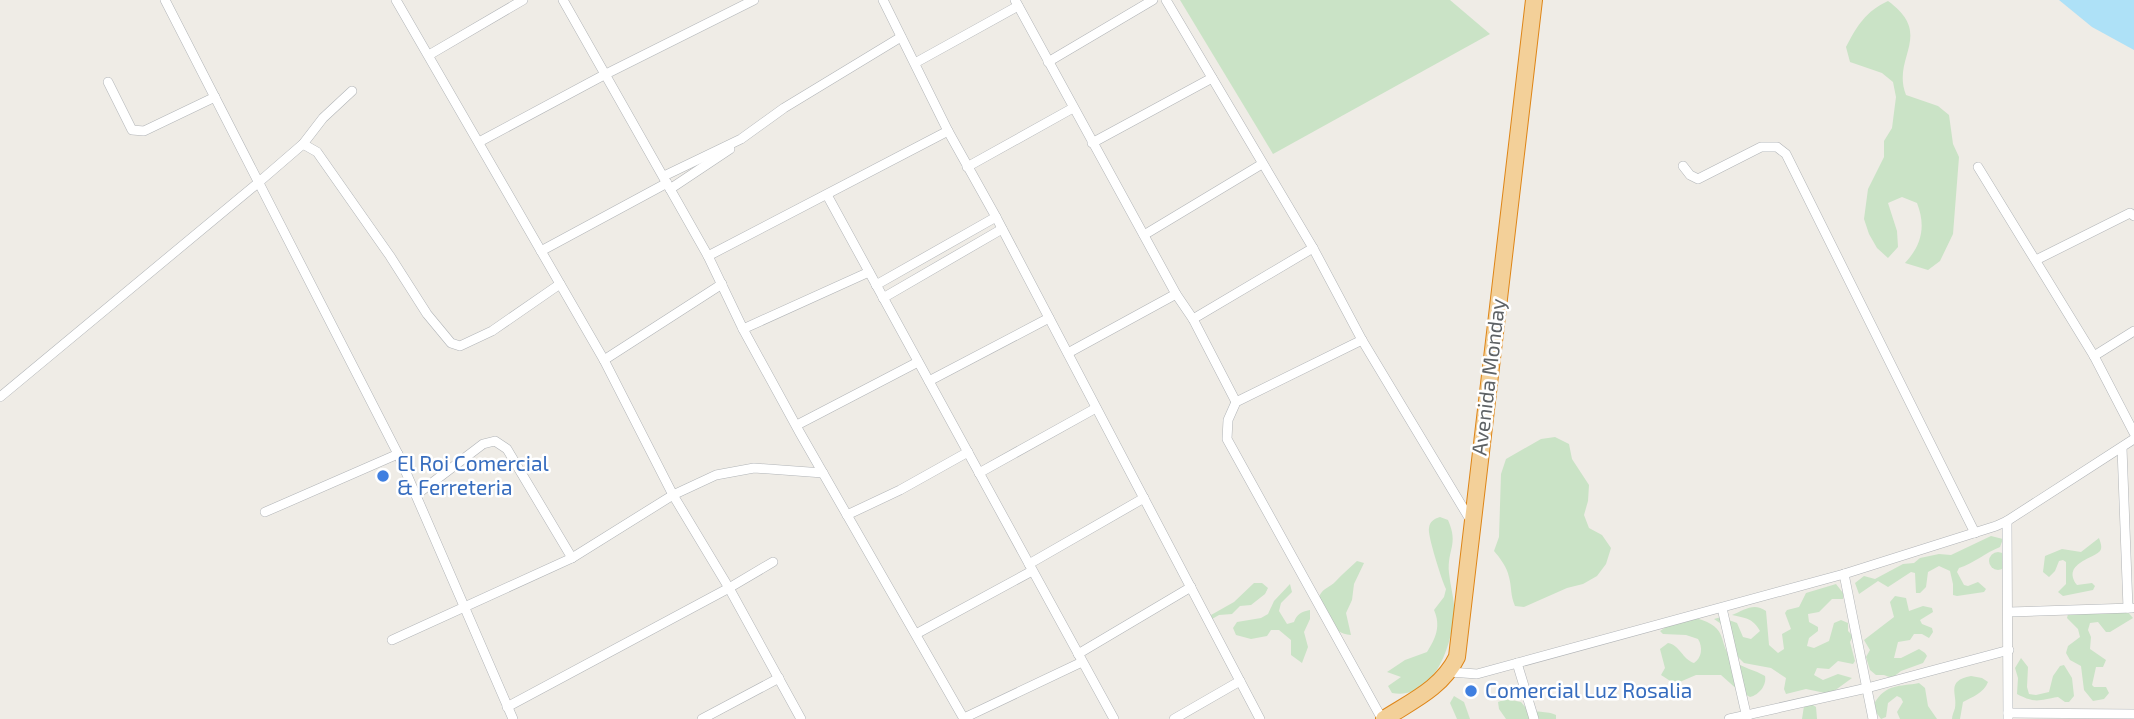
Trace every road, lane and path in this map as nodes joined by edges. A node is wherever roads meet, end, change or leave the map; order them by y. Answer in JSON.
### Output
{"nodes":[{"id":1,"x":165,"y":0,"type":"edge"},
{"id":2,"x":396,"y":0,"type":"edge"},
{"id":3,"x":523,"y":0,"type":"edge"},
{"id":4,"x":563,"y":0,"type":"edge"},
{"id":5,"x":754,"y":0,"type":"edge"},
{"id":6,"x":883,"y":0,"type":"edge"},
{"id":7,"x":1153,"y":0,"type":"edge"},
{"id":8,"x":1166,"y":0,"type":"edge"},
{"id":9,"x":1534,"y":0,"type":"edge"},
{"id":10,"x":1017,"y":3,"type":"edge"},
{"id":11,"x":739,"y":4,"type":"edge"},
{"id":12,"x":901,"y":37,"type":"junction"},
{"id":13,"x":429,"y":55,"type":"junction"},
{"id":14,"x":1048,"y":62,"type":"junction"},
{"id":15,"x":915,"y":63,"type":"junction"},
{"id":16,"x":604,"y":75,"type":"junction"},
{"id":17,"x":1212,"y":78,"type":"junction"},
{"id":18,"x":108,"y":82,"type":"dead end"},
{"id":19,"x":352,"y":91,"type":"dead end"},
{"id":20,"x":215,"y":97,"type":"junction"},
{"id":21,"x":1073,"y":108,"type":"junction"},
{"id":22,"x":948,"y":131,"type":"junction"},
{"id":23,"x":479,"y":142,"type":"junction"},
{"id":24,"x":1092,"y":143,"type":"junction"},
{"id":25,"x":303,"y":144,"type":"junction"},
{"id":26,"x":1262,"y":164,"type":"junction"},
{"id":27,"x":1683,"y":166,"type":"dead end"},
{"id":28,"x":967,"y":167,"type":"junction"},
{"id":29,"x":1978,"y":167,"type":"dead end"},
{"id":30,"x":259,"y":182,"type":"junction"},
{"id":31,"x":667,"y":183,"type":"junction"},
{"id":32,"x":827,"y":195,"type":"junction"},
{"id":33,"x":2134,"y":216,"type":"edge"},
{"id":34,"x":996,"y":217,"type":"junction"},
{"id":35,"x":1002,"y":229,"type":"junction"},
{"id":36,"x":1144,"y":235,"type":"junction"},
{"id":37,"x":1313,"y":247,"type":"junction"},
{"id":38,"x":541,"y":251,"type":"junction"},
{"id":39,"x":708,"y":256,"type":"junction"},
{"id":40,"x":2036,"y":260,"type":"junction"},
{"id":41,"x":869,"y":272,"type":"junction"},
{"id":42,"x":560,"y":284,"type":"junction"},
{"id":43,"x":722,"y":284,"type":"junction"},
{"id":44,"x":876,"y":285,"type":"junction"},
{"id":45,"x":1176,"y":294,"type":"junction"},
{"id":46,"x":883,"y":298,"type":"junction"},
{"id":47,"x":1049,"y":318,"type":"junction"},
{"id":48,"x":1193,"y":319,"type":"junction"},
{"id":49,"x":743,"y":329,"type":"junction"},
{"id":50,"x":2134,"y":331,"type":"edge"},
{"id":51,"x":1362,"y":340,"type":"junction"},
{"id":52,"x":1068,"y":353,"type":"junction"},
{"id":53,"x":2094,"y":356,"type":"junction"},
{"id":54,"x":604,"y":360,"type":"junction"},
{"id":55,"x":918,"y":362,"type":"junction"},
{"id":56,"x":929,"y":381,"type":"junction"},
{"id":57,"x":0,"y":397,"type":"edge"},
{"id":58,"x":1236,"y":402,"type":"junction"},
{"id":59,"x":1096,"y":408,"type":"junction"},
{"id":60,"x":797,"y":425,"type":"junction"},
{"id":61,"x":2134,"y":433,"type":"edge"},
{"id":62,"x":2134,"y":439,"type":"edge"},
{"id":63,"x":2122,"y":448,"type":"junction"},
{"id":64,"x":968,"y":453,"type":"junction"},
{"id":65,"x":397,"y":454,"type":"junction"},
{"id":66,"x":823,"y":473,"type":"junction"},
{"id":67,"x":979,"y":473,"type":"junction"},
{"id":68,"x":416,"y":495,"type":"junction"},
{"id":69,"x":673,"y":495,"type":"junction"},
{"id":70,"x":1144,"y":498,"type":"junction"},
{"id":71,"x":265,"y":512,"type":"dead end"},
{"id":72,"x":847,"y":515,"type":"junction"},
{"id":73,"x":2007,"y":521,"type":"junction"},
{"id":74,"x":1472,"y":522,"type":"junction"},
{"id":75,"x":1975,"y":533,"type":"junction"},
{"id":76,"x":572,"y":558,"type":"junction"},
{"id":77,"x":773,"y":562,"type":"dead end"},
{"id":78,"x":1031,"y":568,"type":"junction"},
{"id":79,"x":1844,"y":575,"type":"junction"},
{"id":80,"x":1191,"y":587,"type":"junction"},
{"id":81,"x":729,"y":588,"type":"junction"},
{"id":82,"x":464,"y":606,"type":"junction"},
{"id":83,"x":1722,"y":607,"type":"junction"},
{"id":84,"x":2131,"y":608,"type":"edge"},
{"id":85,"x":2009,"y":612,"type":"junction"},
{"id":86,"x":916,"y":634,"type":"junction"},
{"id":87,"x":392,"y":639,"type":"dead end"},
{"id":88,"x":2008,"y":650,"type":"junction"},
{"id":89,"x":1080,"y":658,"type":"junction"},
{"id":90,"x":1517,"y":663,"type":"junction"},
{"id":91,"x":1450,"y":672,"type":"junction"},
{"id":92,"x":779,"y":678,"type":"junction"},
{"id":93,"x":1240,"y":681,"type":"junction"},
{"id":94,"x":1867,"y":688,"type":"junction"},
{"id":95,"x":508,"y":707,"type":"junction"},
{"id":96,"x":2008,"y":716,"type":"edge"},
{"id":97,"x":2127,"y":716,"type":"edge"},
{"id":98,"x":1746,"y":717,"type":"edge"},
{"id":99,"x":513,"y":719,"type":"edge"},
{"id":100,"x":702,"y":719,"type":"edge"},
{"id":101,"x":801,"y":719,"type":"edge"},
{"id":102,"x":964,"y":719,"type":"edge"},
{"id":103,"x":1114,"y":719,"type":"edge"},
{"id":104,"x":1174,"y":719,"type":"edge"},
{"id":105,"x":1260,"y":719,"type":"edge"},
{"id":106,"x":1383,"y":719,"type":"edge"},
{"id":107,"x":1534,"y":719,"type":"edge"},
{"id":108,"x":1729,"y":719,"type":"edge"},
{"id":109,"x":1873,"y":719,"type":"edge"}],
"edges":[{"from":1,"to":20,"type":"street"},
{"from":2,"to":13,"type":"street"},
{"from":3,"to":13,"type":"street"},
{"from":4,"to":16,"type":"street"},
{"from":5,"to":11,"type":"street"},
{"from":6,"to":12,"type":"street"},
{"from":7,"to":14,"type":"street"},
{"from":8,"to":17,"type":"street"},
{"from":9,"to":74,"type":"highway","name":"Avenida Monday"},
{"from":10,"to":14,"type":"street"},
{"from":10,"to":15,"type":"street"},
{"from":11,"to":16,"type":"street"},
{"from":12,"to":15,"type":"street"},
{"from":12,"to":31,"type":"street"},
{"from":13,"to":23,"type":"street"},
{"from":14,"to":21,"type":"street"},
{"from":15,"to":22,"type":"street"},
{"from":16,"to":23,"type":"street"},
{"from":16,"to":31,"type":"street"},
{"from":17,"to":24,"type":"street"},
{"from":17,"to":26,"type":"street"},
{"from":18,"to":20,"type":"street"},
{"from":19,"to":25,"type":"street"},
{"from":20,"to":30,"type":"street"},
{"from":21,"to":24,"type":"street"},
{"from":21,"to":28,"type":"street"},
{"from":22,"to":28,"type":"street"},
{"from":22,"to":32,"type":"street"},
{"from":23,"to":38,"type":"street"},
{"from":24,"to":36,"type":"street"},
{"from":25,"to":30,"type":"street"},
{"from":25,"to":42,"type":"street"},
{"from":26,"to":36,"type":"street"},
{"from":26,"to":37,"type":"street"},
{"from":27,"to":75,"type":"street"},
{"from":28,"to":34,"type":"street"},
{"from":29,"to":40,"type":"street"},
{"from":30,"to":57,"type":"street"},
{"from":30,"to":65,"type":"street"},
{"from":31,"to":38,"type":"street"},
{"from":31,"to":39,"type":"street"},
{"from":32,"to":39,"type":"street"},
{"from":32,"to":41,"type":"street"},
{"from":33,"to":40,"type":"street"},
{"from":34,"to":35,"type":"street"},
{"from":34,"to":44,"type":"street"},
{"from":35,"to":46,"type":"street"},
{"from":35,"to":47,"type":"street"},
{"from":36,"to":45,"type":"street"},
{"from":37,"to":48,"type":"street"},
{"from":37,"to":51,"type":"street"},
{"from":38,"to":42,"type":"street"},
{"from":39,"to":43,"type":"street"},
{"from":40,"to":53,"type":"street"},
{"from":41,"to":44,"type":"street"},
{"from":41,"to":49,"type":"street"},
{"from":42,"to":54,"type":"street"},
{"from":43,"to":49,"type":"street"},
{"from":43,"to":54,"type":"street"},
{"from":44,"to":46,"type":"street"},
{"from":45,"to":48,"type":"street"},
{"from":45,"to":52,"type":"street"},
{"from":46,"to":55,"type":"street"},
{"from":47,"to":52,"type":"street"},
{"from":47,"to":56,"type":"street"},
{"from":48,"to":58,"type":"street"},
{"from":49,"to":60,"type":"street"},
{"from":50,"to":53,"type":"street"},
{"from":51,"to":58,"type":"street"},
{"from":51,"to":74,"type":"street"},
{"from":52,"to":59,"type":"street"},
{"from":53,"to":61,"type":"street"},
{"from":54,"to":69,"type":"street"},
{"from":55,"to":56,"type":"street"},
{"from":55,"to":60,"type":"street"},
{"from":56,"to":64,"type":"street"},
{"from":58,"to":106,"type":"street"},
{"from":59,"to":67,"type":"street"},
{"from":59,"to":70,"type":"street"},
{"from":60,"to":66,"type":"street"},
{"from":62,"to":63,"type":"street"},
{"from":63,"to":73,"type":"street"},
{"from":63,"to":84,"type":"street"},
{"from":64,"to":67,"type":"street"},
{"from":64,"to":72,"type":"street"},
{"from":65,"to":68,"type":"street"},
{"from":65,"to":71,"type":"street"},
{"from":66,"to":69,"type":"street"},
{"from":66,"to":72,"type":"street"},
{"from":67,"to":78,"type":"street"},
{"from":68,"to":76,"type":"street"},
{"from":68,"to":82,"type":"street"},
{"from":69,"to":76,"type":"street"},
{"from":69,"to":81,"type":"street"},
{"from":70,"to":78,"type":"street"},
{"from":70,"to":80,"type":"street"},
{"from":72,"to":86,"type":"street"},
{"from":73,"to":75,"type":"street"},
{"from":73,"to":85,"type":"street"},
{"from":74,"to":91,"type":"highway","name":"Avenida Monday"},
{"from":75,"to":79,"type":"street"},
{"from":76,"to":82,"type":"street"},
{"from":77,"to":81,"type":"street"},
{"from":78,"to":86,"type":"street"},
{"from":78,"to":89,"type":"street"},
{"from":79,"to":83,"type":"street"},
{"from":79,"to":94,"type":"street"},
{"from":80,"to":89,"type":"street"},
{"from":80,"to":93,"type":"street"},
{"from":81,"to":92,"type":"street"},
{"from":81,"to":95,"type":"street"},
{"from":82,"to":87,"type":"street"},
{"from":82,"to":95,"type":"street"},
{"from":83,"to":90,"type":"street"},
{"from":83,"to":98,"type":"street"},
{"from":84,"to":85,"type":"street"},
{"from":85,"to":88,"type":"street"},
{"from":86,"to":102,"type":"street"},
{"from":88,"to":94,"type":"street"},
{"from":88,"to":96,"type":"street"},
{"from":89,"to":102,"type":"street"},
{"from":89,"to":103,"type":"street"},
{"from":90,"to":91,"type":"street"},
{"from":90,"to":107,"type":"street"},
{"from":91,"to":106,"type":"highway"},
{"from":92,"to":100,"type":"street"},
{"from":92,"to":101,"type":"street"},
{"from":93,"to":104,"type":"street"},
{"from":93,"to":105,"type":"street"},
{"from":94,"to":98,"type":"street"},
{"from":94,"to":109,"type":"street"},
{"from":95,"to":99,"type":"street"},
{"from":96,"to":97,"type":"street"},
{"from":98,"to":108,"type":"street"}]}
